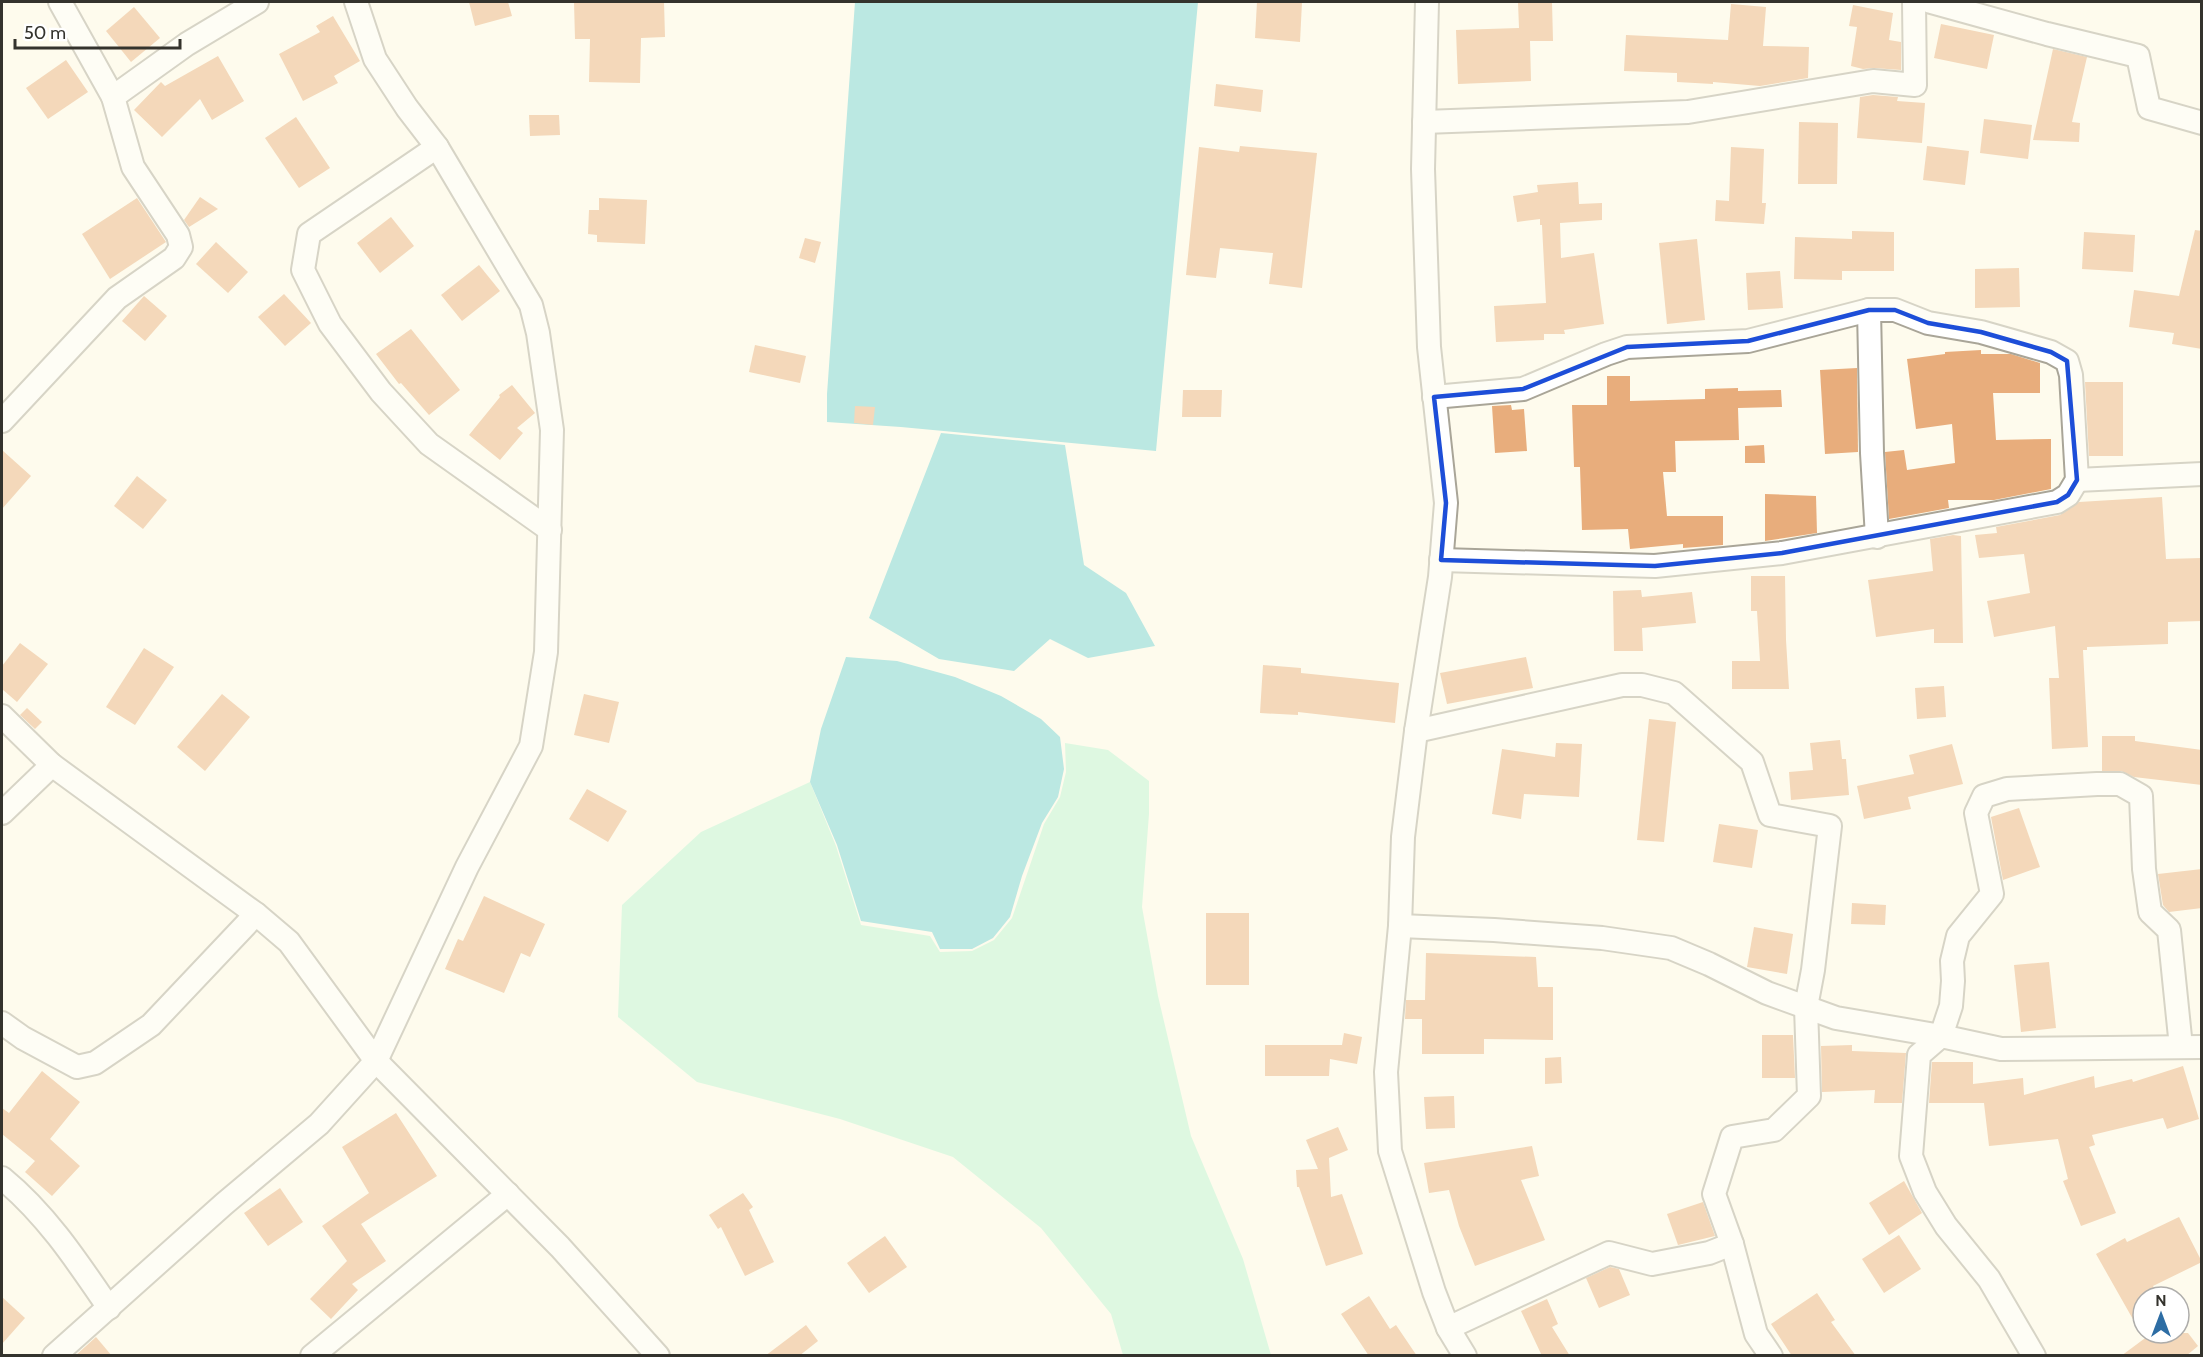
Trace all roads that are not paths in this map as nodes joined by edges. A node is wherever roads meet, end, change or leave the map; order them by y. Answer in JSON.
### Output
{"nodes":[{"id":1,"x":60,"y":2,"type":"edge"},
{"id":2,"x":257,"y":2,"type":"edge"},
{"id":3,"x":356,"y":2,"type":"edge"},
{"id":4,"x":1427,"y":2,"type":"edge"},
{"id":5,"x":1914,"y":2,"type":"edge"},
{"id":6,"x":1931,"y":2,"type":"edge"},
{"id":7,"x":113,"y":97,"type":"junction"},
{"id":8,"x":1424,"y":122,"type":"junction"},
{"id":9,"x":2202,"y":123,"type":"edge"},
{"id":10,"x":437,"y":147,"type":"junction"},
{"id":11,"x":1869,"y":310,"type":"junction"},
{"id":12,"x":1434,"y":397,"type":"junction"},
{"id":13,"x":2,"y":422,"type":"edge"},
{"id":14,"x":2202,"y":474,"type":"edge"},
{"id":15,"x":2077,"y":480,"type":"junction"},
{"id":16,"x":550,"y":530,"type":"junction"},
{"id":17,"x":1877,"y":537,"type":"junction"},
{"id":18,"x":1441,"y":560,"type":"junction"},
{"id":19,"x":2,"y":716,"type":"edge"},
{"id":20,"x":1416,"y":730,"type":"junction"},
{"id":21,"x":52,"y":765,"type":"junction"},
{"id":22,"x":2,"y":813,"type":"edge"},
{"id":23,"x":256,"y":914,"type":"junction"},
{"id":24,"x":1400,"y":926,"type":"junction"},
{"id":25,"x":1806,"y":1007,"type":"junction"},
{"id":26,"x":2,"y":1023,"type":"edge"},
{"id":27,"x":1941,"y":1036,"type":"junction"},
{"id":28,"x":2192,"y":1047,"type":"edge"},
{"id":29,"x":376,"y":1061,"type":"junction"},
{"id":30,"x":2,"y":1178,"type":"edge"},
{"id":31,"x":508,"y":1194,"type":"junction"},
{"id":32,"x":1732,"y":1244,"type":"junction"},
{"id":33,"x":109,"y":1308,"type":"junction"},
{"id":34,"x":1448,"y":1328,"type":"junction"},
{"id":35,"x":54,"y":1356,"type":"edge"},
{"id":36,"x":312,"y":1356,"type":"edge"},
{"id":37,"x":658,"y":1356,"type":"edge"},
{"id":38,"x":1466,"y":1356,"type":"edge"},
{"id":39,"x":1771,"y":1356,"type":"edge"},
{"id":40,"x":2034,"y":1356,"type":"edge"}],
"edges":[{"from":1,"to":7,"type":"street"},
{"from":2,"to":7,"type":"street"},
{"from":3,"to":10,"type":"street"},
{"from":4,"to":8,"type":"street"},
{"from":5,"to":8,"type":"street"},
{"from":6,"to":9,"type":"street"},
{"from":7,"to":13,"type":"street"},
{"from":8,"to":12,"type":"street"},
{"from":10,"to":16,"type":"street"},
{"from":10,"to":16,"type":"street"},
{"from":11,"to":12,"type":"street"},
{"from":11,"to":15,"type":"street"},
{"from":11,"to":17,"type":"street"},
{"from":12,"to":18,"type":"street"},
{"from":14,"to":15,"type":"street"},
{"from":15,"to":17,"type":"street"},
{"from":16,"to":29,"type":"street"},
{"from":17,"to":18,"type":"street"},
{"from":18,"to":20,"type":"street"},
{"from":19,"to":21,"type":"street"},
{"from":20,"to":24,"type":"street"},
{"from":20,"to":25,"type":"street"},
{"from":21,"to":22,"type":"street"},
{"from":21,"to":23,"type":"street"},
{"from":23,"to":26,"type":"street"},
{"from":23,"to":29,"type":"street"},
{"from":24,"to":25,"type":"street"},
{"from":24,"to":34,"type":"street"},
{"from":25,"to":27,"type":"street"},
{"from":25,"to":32,"type":"street"},
{"from":27,"to":28,"type":"street"},
{"from":27,"to":28,"type":"street"},
{"from":27,"to":40,"type":"street"},
{"from":29,"to":31,"type":"street"},
{"from":29,"to":33,"type":"street"},
{"from":30,"to":33,"type":"street"},
{"from":31,"to":36,"type":"street"},
{"from":31,"to":37,"type":"street"},
{"from":32,"to":34,"type":"street"},
{"from":32,"to":39,"type":"street"},
{"from":33,"to":35,"type":"street"},
{"from":34,"to":38,"type":"street"}]}
